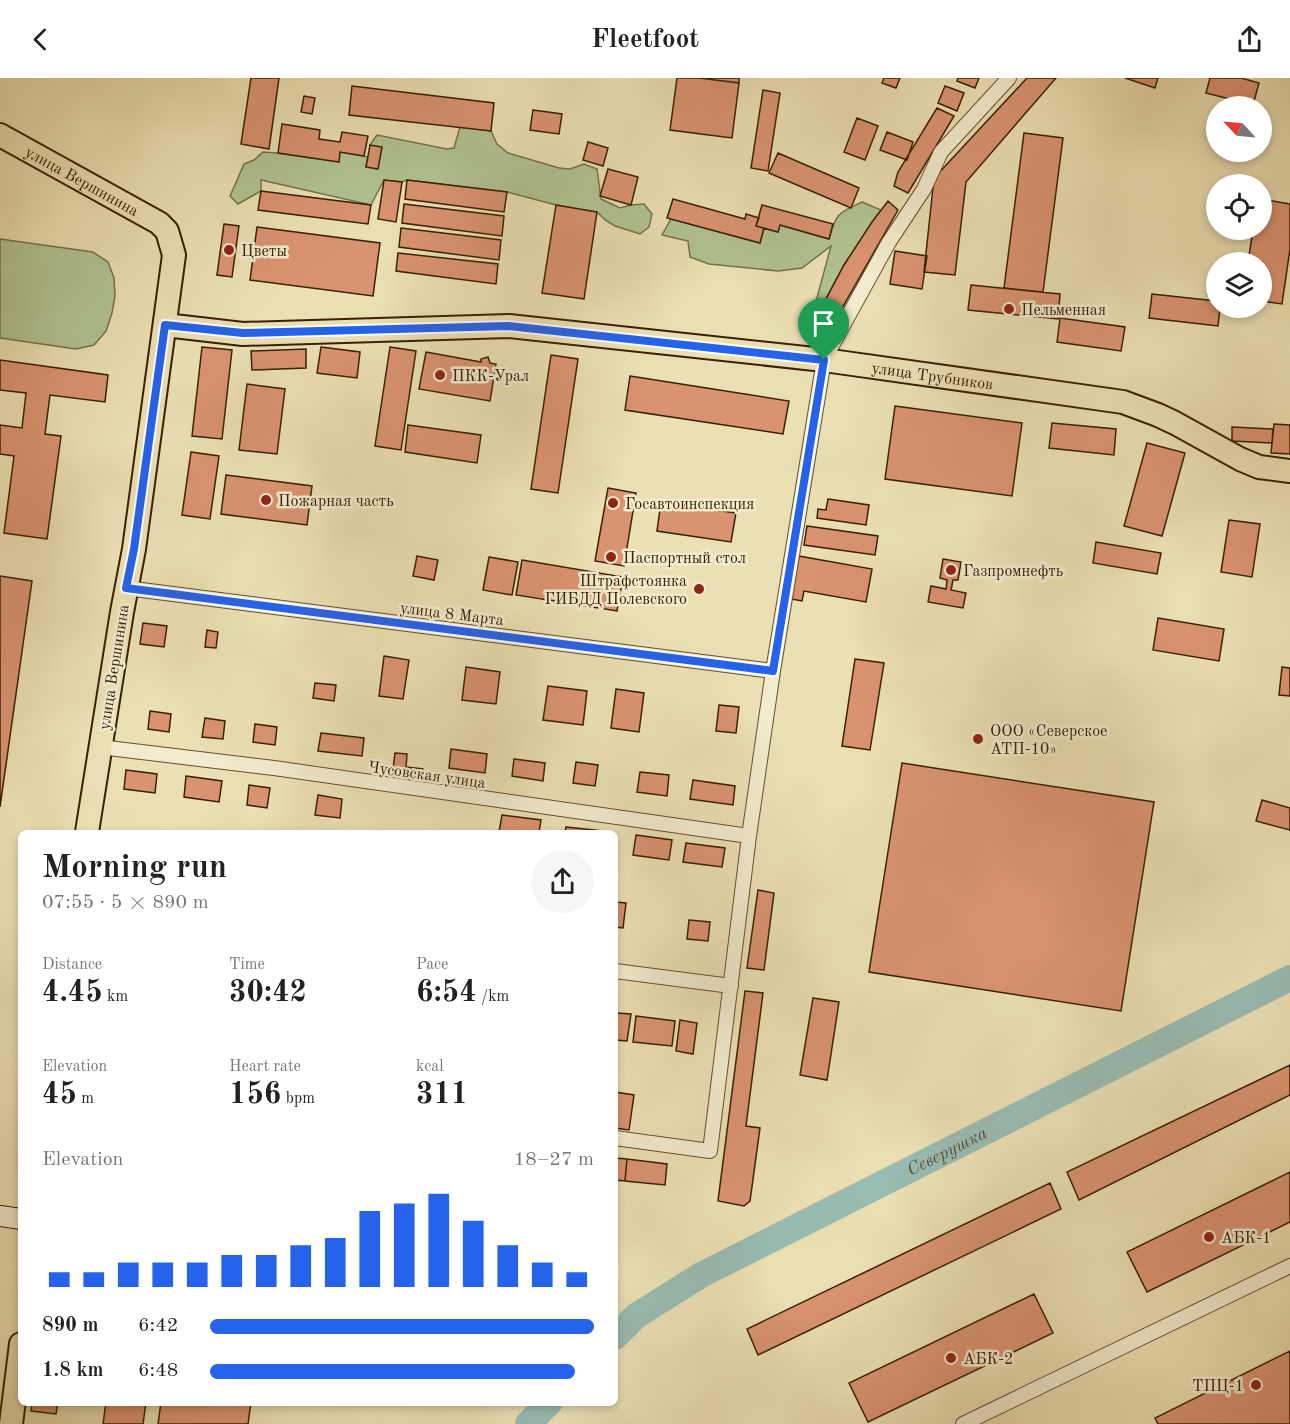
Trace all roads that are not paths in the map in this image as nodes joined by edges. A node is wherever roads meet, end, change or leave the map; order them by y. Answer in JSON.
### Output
{"nodes":[{"id":1,"x":1009,"y":78,"type":"edge"},
{"id":2,"x":0,"y":135,"type":"edge"},
{"id":3,"x":165,"y":325,"type":"junction"},
{"id":4,"x":824,"y":360,"type":"junction"},
{"id":5,"x":1290,"y":471,"type":"edge"},
{"id":6,"x":126,"y":588,"type":"junction"},
{"id":7,"x":773,"y":671,"type":"junction"},
{"id":8,"x":100,"y":747,"type":"junction"},
{"id":9,"x":87,"y":830,"type":"edge"},
{"id":10,"x":749,"y":836,"type":"junction"},
{"id":11,"x":618,"y":971,"type":"edge"},
{"id":12,"x":730,"y":986,"type":"junction"},
{"id":13,"x":618,"y":1138,"type":"edge"},
{"id":14,"x":0,"y":1216,"type":"edge"},
{"id":15,"x":18,"y":1219,"type":"edge"},
{"id":16,"x":1290,"y":1266,"type":"edge"},
{"id":17,"x":18,"y":1368,"type":"edge"},
{"id":18,"x":11,"y":1424,"type":"edge"},
{"id":19,"x":963,"y":1424,"type":"edge"}],
"edges":[{"from":1,"to":4,"type":"street"},
{"from":2,"to":3,"type":"main road","name":"улица Вершинина"},
{"from":3,"to":4,"type":"main road","name":"улица Трубников"},
{"from":3,"to":6,"type":"main road","name":"улица Вершинина"},
{"from":4,"to":5,"type":"main road","name":"улица Трубников"},
{"from":4,"to":7,"type":"street"},
{"from":6,"to":7,"type":"street","name":"улица 8 Марта"},
{"from":6,"to":8,"type":"main road","name":"улица Вершинина"},
{"from":7,"to":10,"type":"street"},
{"from":8,"to":9,"type":"main road","name":"улица Вершинина"},
{"from":8,"to":10,"type":"street","name":"Чусовская улица"},
{"from":10,"to":12,"type":"street"},
{"from":11,"to":12,"type":"street"},
{"from":12,"to":13,"type":"street"},
{"from":14,"to":15,"type":"street"},
{"from":16,"to":19,"type":"street"},
{"from":17,"to":18,"type":"main road"}]}
